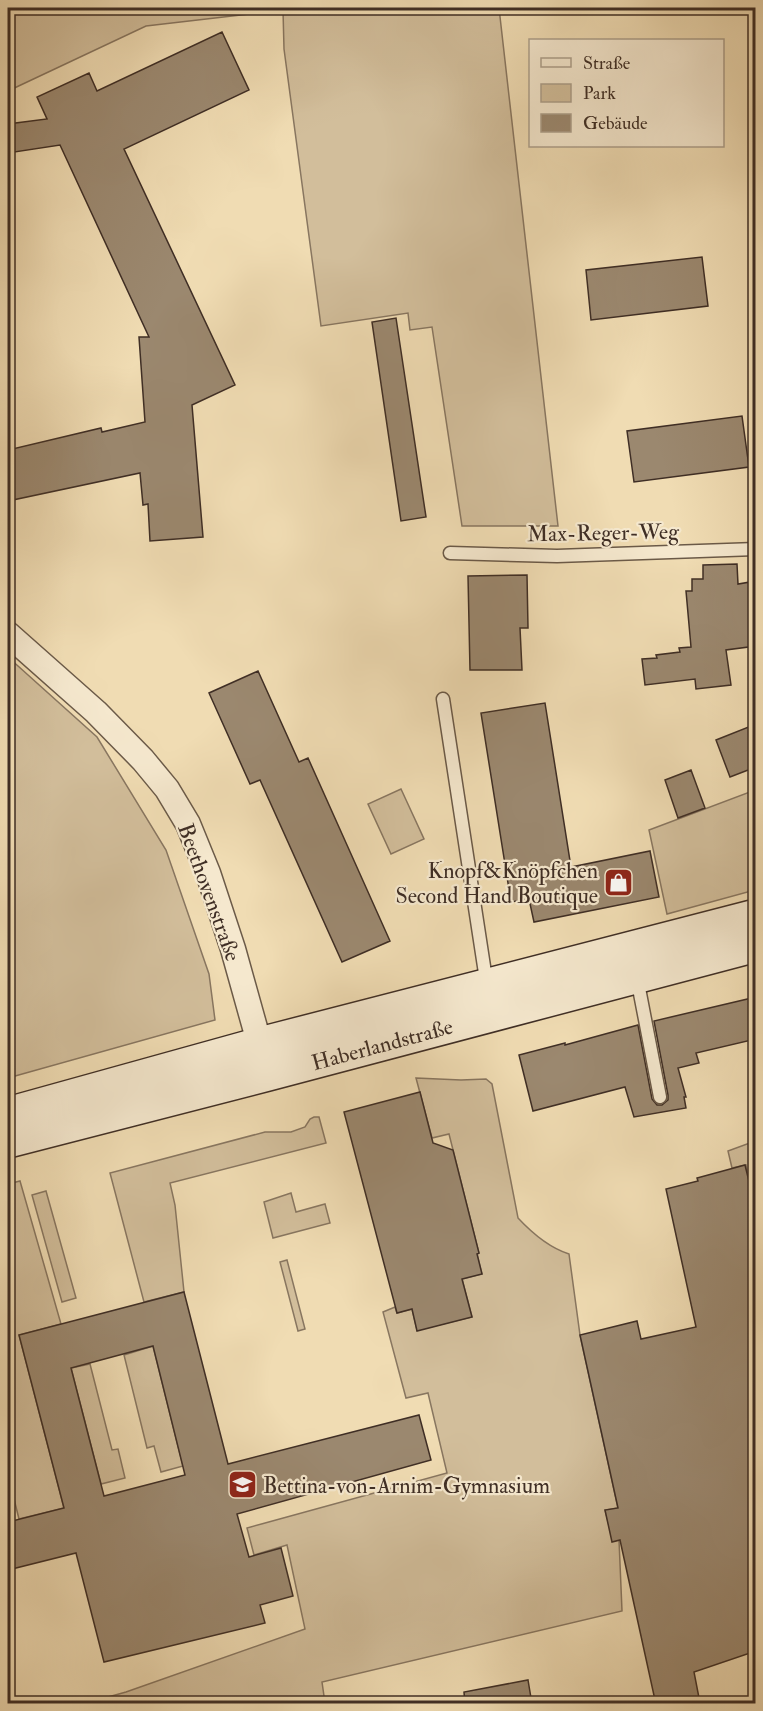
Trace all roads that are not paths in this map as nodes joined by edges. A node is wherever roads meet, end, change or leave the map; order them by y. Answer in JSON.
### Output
{"nodes":[{"id":1,"x":756,"y":549,"type":"edge"},
{"id":2,"x":450,"y":552,"type":"dead end"},
{"id":3,"x":8,"y":638,"type":"edge"},
{"id":4,"x":443,"y":699,"type":"dead end"},
{"id":5,"x":756,"y":916,"type":"edge"},
{"id":6,"x":756,"y":945,"type":"edge"},
{"id":7,"x":636,"y":976,"type":"junction"},
{"id":8,"x":487,"y":987,"type":"junction"},
{"id":9,"x":264,"y":1059,"type":"junction"},
{"id":10,"x":660,"y":1096,"type":"dead end"},
{"id":11,"x":8,"y":1114,"type":"edge"},
{"id":12,"x":8,"y":1141,"type":"edge"}],
"edges":[{"from":1,"to":2,"type":"lane","name":"Max-Reger-Weg"},
{"from":3,"to":9,"type":"street","name":"Beethovenstraße"},
{"from":4,"to":8,"type":"lane"},
{"from":5,"to":8,"type":"street","name":"Haberlandstraße"},
{"from":6,"to":7,"type":"street","name":"Haberlandstraße"},
{"from":7,"to":9,"type":"street","name":"Haberlandstraße"},
{"from":7,"to":10,"type":"lane"},
{"from":8,"to":9,"type":"street","name":"Haberlandstraße"},
{"from":9,"to":11,"type":"street","name":"Haberlandstraße"},
{"from":9,"to":12,"type":"street","name":"Haberlandstraße"}]}
